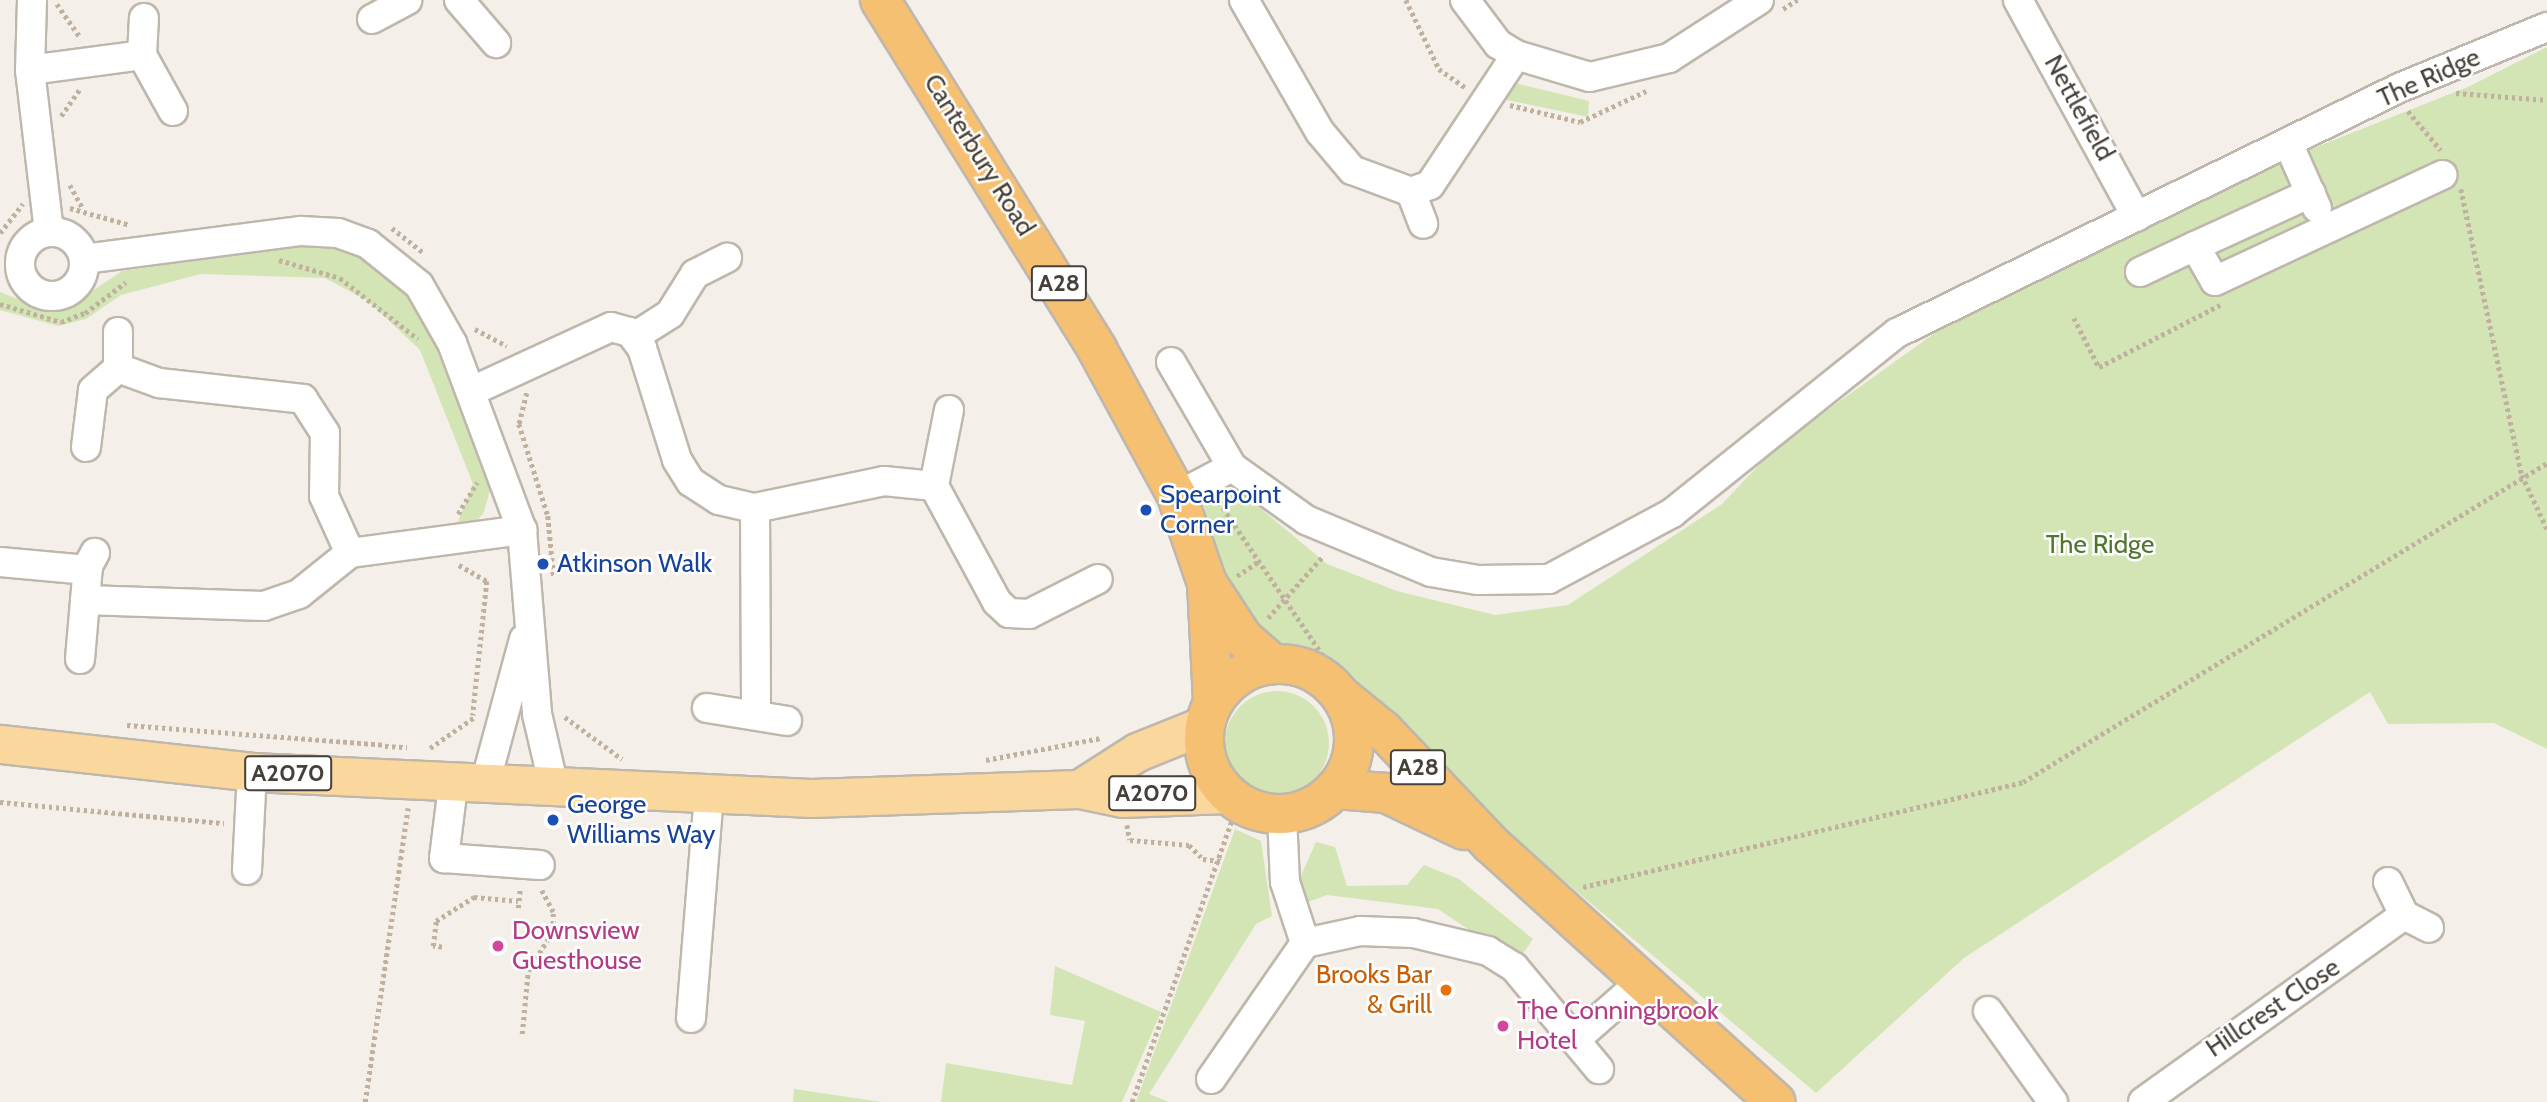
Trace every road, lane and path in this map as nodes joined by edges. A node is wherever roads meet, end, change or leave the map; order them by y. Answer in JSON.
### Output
{"nodes":[{"id":1,"x":32,"y":0,"type":"edge"},
{"id":2,"x":58,"y":0,"type":"edge"},
{"id":3,"x":407,"y":0,"type":"edge"},
{"id":4,"x":459,"y":0,"type":"edge"},
{"id":5,"x":880,"y":0,"type":"edge"},
{"id":6,"x":1244,"y":0,"type":"edge"},
{"id":7,"x":1465,"y":0,"type":"edge"},
{"id":8,"x":1759,"y":0,"type":"edge"},
{"id":9,"x":2018,"y":0,"type":"edge"},
{"id":10,"x":144,"y":18,"type":"dead end"},
{"id":11,"x":372,"y":19,"type":"dead end"},
{"id":12,"x":2547,"y":27,"type":"edge"},
{"id":13,"x":496,"y":43,"type":"dead end"},
{"id":14,"x":142,"y":55,"type":"junction"},
{"id":15,"x":1516,"y":55,"type":"junction"},
{"id":16,"x":93,"y":62,"type":"junction"},
{"id":17,"x":30,"y":69,"type":"junction"},
{"id":18,"x":2399,"y":88,"type":"junction"},
{"id":19,"x":2547,"y":100,"type":"edge"},
{"id":20,"x":173,"y":111,"type":"dead end"},
{"id":21,"x":58,"y":120,"type":"dead end"},
{"id":22,"x":2288,"y":143,"type":"junction"},
{"id":23,"x":2448,"y":170,"type":"junction"},
{"id":24,"x":68,"y":181,"type":"dead end"},
{"id":25,"x":1411,"y":192,"type":"junction"},
{"id":26,"x":2311,"y":193,"type":"junction"},
{"id":27,"x":83,"y":209,"type":"junction"},
{"id":28,"x":2137,"y":217,"type":"junction"},
{"id":29,"x":47,"y":218,"type":"junction"},
{"id":30,"x":1423,"y":224,"type":"dead end"},
{"id":31,"x":144,"y":225,"type":"dead end"},
{"id":32,"x":387,"y":226,"type":"dead end"},
{"id":33,"x":2326,"y":226,"type":"junction"},
{"id":34,"x":2195,"y":246,"type":"junction"},
{"id":35,"x":727,"y":258,"type":"dead end"},
{"id":36,"x":84,"y":259,"type":"junction"},
{"id":37,"x":266,"y":260,"type":"dead end"},
{"id":38,"x":433,"y":262,"type":"dead end"},
{"id":39,"x":10,"y":271,"type":"edge"},
{"id":40,"x":2140,"y":272,"type":"dead end"},
{"id":41,"x":131,"y":280,"type":"dead end"},
{"id":42,"x":2215,"y":281,"type":"junction"},
{"id":43,"x":0,"y":304,"type":"edge"},
{"id":44,"x":2074,"y":318,"type":"dead end"},
{"id":45,"x":472,"y":323,"type":"dead end"},
{"id":46,"x":118,"y":332,"type":"dead end"},
{"id":47,"x":634,"y":337,"type":"junction"},
{"id":48,"x":424,"y":348,"type":"dead end"},
{"id":49,"x":1171,"y":362,"type":"dead end"},
{"id":50,"x":529,"y":366,"type":"junction"},
{"id":51,"x":118,"y":368,"type":"junction"},
{"id":52,"x":472,"y":391,"type":"junction"},
{"id":53,"x":948,"y":410,"type":"dead end"},
{"id":54,"x":86,"y":447,"type":"dead end"},
{"id":55,"x":2547,"y":463,"type":"edge"},
{"id":56,"x":1232,"y":467,"type":"junction"},
{"id":57,"x":473,"y":470,"type":"dead end"},
{"id":58,"x":2522,"y":475,"type":"junction"},
{"id":59,"x":934,"y":486,"type":"junction"},
{"id":60,"x":1190,"y":487,"type":"junction"},
{"id":61,"x":755,"y":508,"type":"junction"},
{"id":62,"x":2547,"y":529,"type":"edge"},
{"id":63,"x":522,"y":530,"type":"junction"},
{"id":64,"x":1337,"y":537,"type":"junction"},
{"id":65,"x":450,"y":542,"type":"junction"},
{"id":66,"x":350,"y":553,"type":"junction"},
{"id":67,"x":1259,"y":561,"type":"junction"},
{"id":68,"x":0,"y":562,"type":"edge"},
{"id":69,"x":1098,"y":579,"type":"dead end"},
{"id":70,"x":1219,"y":581,"type":"junction"},
{"id":71,"x":554,"y":584,"type":"dead end"},
{"id":72,"x":85,"y":600,"type":"junction"},
{"id":73,"x":527,"y":629,"type":"junction"},
{"id":74,"x":80,"y":659,"type":"dead end"},
{"id":75,"x":1273,"y":664,"type":"junction"},
{"id":76,"x":1341,"y":696,"type":"junction"},
{"id":77,"x":707,"y":708,"type":"dead end"},
{"id":78,"x":756,"y":712,"type":"junction"},
{"id":79,"x":1209,"y":713,"type":"junction"},
{"id":80,"x":537,"y":714,"type":"junction"},
{"id":81,"x":474,"y":715,"type":"junction"},
{"id":82,"x":504,"y":719,"type":"junction"},
{"id":83,"x":787,"y":721,"type":"dead end"},
{"id":84,"x":120,"y":725,"type":"dead end"},
{"id":85,"x":1108,"y":737,"type":"dead end"},
{"id":86,"x":0,"y":744,"type":"edge"},
{"id":87,"x":381,"y":759,"type":"junction"},
{"id":88,"x":982,"y":760,"type":"dead end"},
{"id":89,"x":630,"y":764,"type":"dead end"},
{"id":90,"x":252,"y":772,"type":"junction"},
{"id":91,"x":412,"y":777,"type":"junction"},
{"id":92,"x":470,"y":779,"type":"junction"},
{"id":93,"x":553,"y":783,"type":"junction"},
{"id":94,"x":1079,"y":789,"type":"junction"},
{"id":95,"x":1335,"y":789,"type":"junction"},
{"id":96,"x":709,"y":793,"type":"junction"},
{"id":97,"x":1122,"y":798,"type":"junction"},
{"id":98,"x":1232,"y":798,"type":"junction"},
{"id":99,"x":0,"y":802,"type":"edge"},
{"id":100,"x":1282,"y":815,"type":"junction"},
{"id":101,"x":250,"y":825,"type":"junction"},
{"id":102,"x":1491,"y":844,"type":"junction"},
{"id":103,"x":1220,"y":861,"type":"junction"},
{"id":104,"x":535,"y":865,"type":"joint"},
{"id":105,"x":247,"y":870,"type":"dead end"},
{"id":106,"x":2388,"y":882,"type":"dead end"},
{"id":107,"x":1569,"y":889,"type":"dead end"},
{"id":108,"x":518,"y":901,"type":"dead end"},
{"id":109,"x":2404,"y":915,"type":"junction"},
{"id":110,"x":2429,"y":928,"type":"dead end"},
{"id":111,"x":1305,"y":943,"type":"junction"},
{"id":112,"x":442,"y":947,"type":"dead end"},
{"id":113,"x":1642,"y":981,"type":"junction"},
{"id":114,"x":1988,"y":1011,"type":"dead end"},
{"id":115,"x":691,"y":1018,"type":"dead end"},
{"id":116,"x":522,"y":1034,"type":"dead end"},
{"id":117,"x":1576,"y":1039,"type":"junction"},
{"id":118,"x":1599,"y":1069,"type":"dead end"},
{"id":119,"x":1211,"y":1079,"type":"dead end"},
{"id":120,"x":365,"y":1102,"type":"edge"},
{"id":121,"x":1132,"y":1102,"type":"edge"},
{"id":122,"x":1776,"y":1102,"type":"edge"},
{"id":123,"x":2053,"y":1102,"type":"edge"},
{"id":124,"x":2143,"y":1102,"type":"edge"}],
"edges":[{"from":1,"to":17,"type":"street"},
{"from":2,"to":16,"type":"path"},
{"from":3,"to":11,"type":"street"},
{"from":4,"to":13,"type":"street"},
{"from":5,"to":60,"type":"highway","name":"Canterbury Road","number":"A28"},
{"from":6,"to":25,"type":"street"},
{"from":7,"to":15,"type":"street"},
{"from":8,"to":15,"type":"street"},
{"from":9,"to":28,"type":"street","name":"Nettlefield"},
{"from":10,"to":14,"type":"street"},
{"from":12,"to":18,"type":"street","name":"The Ridge"},
{"from":14,"to":16,"type":"street"},
{"from":14,"to":20,"type":"street"},
{"from":15,"to":25,"type":"street"},
{"from":16,"to":17,"type":"street"},
{"from":16,"to":21,"type":"path"},
{"from":17,"to":29,"type":"street"},
{"from":18,"to":19,"type":"path"},
{"from":18,"to":22,"type":"street","name":"The Ridge"},
{"from":18,"to":23,"type":"path"},
{"from":22,"to":26,"type":"street"},
{"from":22,"to":28,"type":"street","name":"The Ridge"},
{"from":23,"to":33,"type":"street"},
{"from":23,"to":58,"type":"path"},
{"from":24,"to":27,"type":"path"},
{"from":25,"to":30,"type":"street"},
{"from":26,"to":33,"type":"street"},
{"from":26,"to":34,"type":"street"},
{"from":27,"to":29,"type":"path"},
{"from":27,"to":31,"type":"path"},
{"from":28,"to":64,"type":"street","name":"The Ridge"},
{"from":29,"to":36,"type":"street"},
{"from":29,"to":39,"type":"street"},
{"from":32,"to":38,"type":"path"},
{"from":33,"to":42,"type":"street"},
{"from":34,"to":40,"type":"street"},
{"from":34,"to":42,"type":"street"},
{"from":35,"to":47,"type":"street"},
{"from":36,"to":39,"type":"street"},
{"from":36,"to":52,"type":"street"},
{"from":37,"to":48,"type":"path"},
{"from":41,"to":43,"type":"path"},
{"from":42,"to":44,"type":"path"},
{"from":45,"to":50,"type":"path"},
{"from":46,"to":51,"type":"street"},
{"from":47,"to":50,"type":"street"},
{"from":47,"to":61,"type":"street"},
{"from":49,"to":56,"type":"street"},
{"from":50,"to":52,"type":"street"},
{"from":50,"to":71,"type":"path"},
{"from":51,"to":54,"type":"street"},
{"from":51,"to":66,"type":"street"},
{"from":52,"to":63,"type":"street"},
{"from":53,"to":59,"type":"street"},
{"from":55,"to":58,"type":"path"},
{"from":56,"to":60,"type":"street"},
{"from":56,"to":64,"type":"street"},
{"from":57,"to":65,"type":"path"},
{"from":58,"to":62,"type":"path"},
{"from":58,"to":107,"type":"path"},
{"from":59,"to":61,"type":"street"},
{"from":59,"to":69,"type":"street"},
{"from":60,"to":67,"type":"path"},
{"from":60,"to":70,"type":"highway","name":"Canterbury Road","number":"A28"},
{"from":61,"to":78,"type":"street"},
{"from":63,"to":65,"type":"street"},
{"from":63,"to":73,"type":"street"},
{"from":64,"to":67,"type":"path"},
{"from":65,"to":66,"type":"street"},
{"from":65,"to":81,"type":"path"},
{"from":66,"to":72,"type":"street"},
{"from":67,"to":70,"type":"path"},
{"from":68,"to":72,"type":"street"},
{"from":70,"to":75,"type":"highway","name":"Canterbury Road","number":"A28"},
{"from":70,"to":79,"type":"highway","name":"Canterbury Road","number":"A28"},
{"from":72,"to":74,"type":"street"},
{"from":73,"to":80,"type":"street"},
{"from":73,"to":82,"type":"street"},
{"from":75,"to":76,"type":"highway"},
{"from":75,"to":79,"type":"highway"},
{"from":76,"to":95,"type":"highway"},
{"from":76,"to":102,"type":"highway","number":"A28"},
{"from":77,"to":78,"type":"street"},
{"from":78,"to":83,"type":"street"},
{"from":79,"to":94,"type":"main road","number":"A2070"},
{"from":79,"to":98,"type":"highway"},
{"from":80,"to":89,"type":"path"},
{"from":80,"to":93,"type":"street"},
{"from":81,"to":82,"type":"path"},
{"from":81,"to":87,"type":"path"},
{"from":82,"to":92,"type":"street"},
{"from":84,"to":87,"type":"path"},
{"from":85,"to":88,"type":"path"},
{"from":86,"to":90,"type":"main road","number":"A2070"},
{"from":87,"to":90,"type":"main road","number":"A2070"},
{"from":87,"to":91,"type":"main road","number":"A2070"},
{"from":90,"to":101,"type":"street"},
{"from":91,"to":92,"type":"main road","number":"A2070"},
{"from":91,"to":120,"type":"path"},
{"from":92,"to":93,"type":"main road","number":"A2070"},
{"from":92,"to":104,"type":"street"},
{"from":93,"to":96,"type":"main road","number":"A2070"},
{"from":94,"to":96,"type":"main road","number":"A2070"},
{"from":94,"to":97,"type":"main road","number":"A2070"},
{"from":95,"to":100,"type":"highway"},
{"from":95,"to":102,"type":"highway","number":"A28"},
{"from":96,"to":115,"type":"street"},
{"from":97,"to":98,"type":"main road","number":"A2070"},
{"from":97,"to":103,"type":"path"},
{"from":98,"to":100,"type":"highway"},
{"from":98,"to":103,"type":"path"},
{"from":99,"to":101,"type":"path"},
{"from":100,"to":111,"type":"street"},
{"from":101,"to":105,"type":"street"},
{"from":102,"to":113,"type":"highway","number":"A28"},
{"from":103,"to":121,"type":"path"},
{"from":104,"to":116,"type":"path"},
{"from":106,"to":109,"type":"street"},
{"from":108,"to":112,"type":"path"},
{"from":109,"to":110,"type":"street"},
{"from":109,"to":124,"type":"street","name":"Hillcrest Close"},
{"from":111,"to":117,"type":"street"},
{"from":111,"to":119,"type":"street"},
{"from":113,"to":117,"type":"street"},
{"from":113,"to":122,"type":"highway","number":"A28"},
{"from":114,"to":123,"type":"street"},
{"from":117,"to":118,"type":"street"}]}
